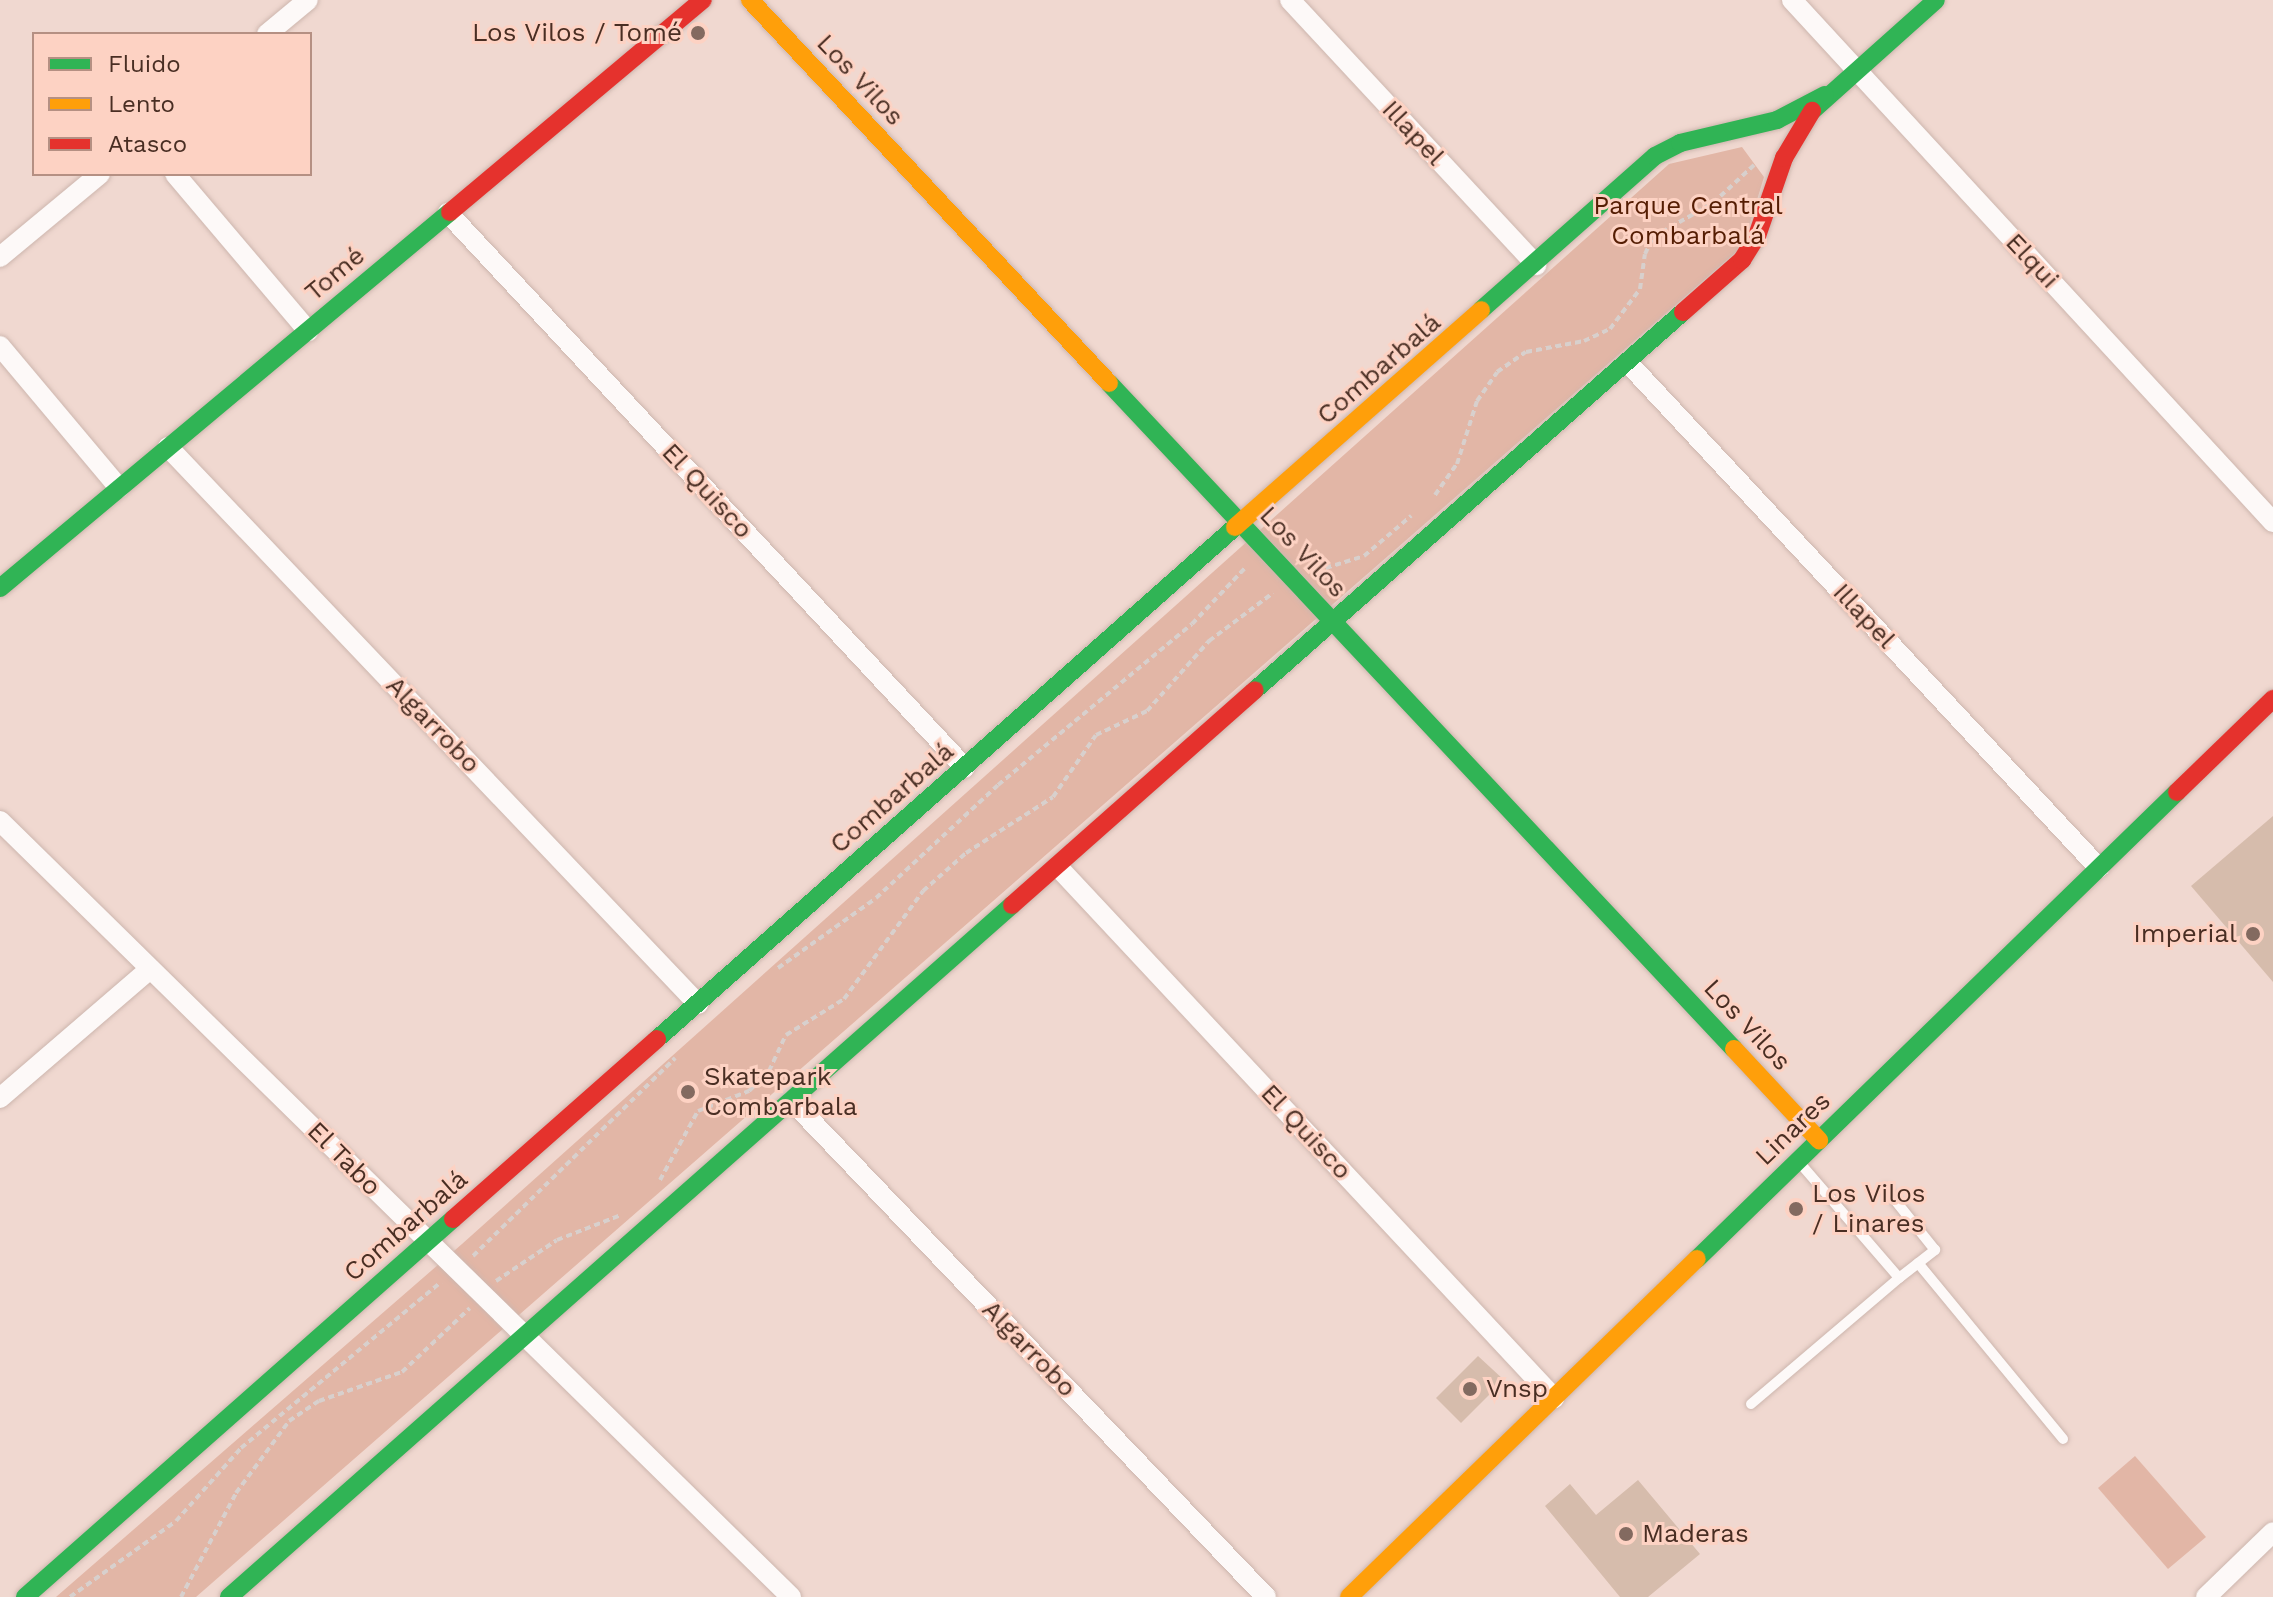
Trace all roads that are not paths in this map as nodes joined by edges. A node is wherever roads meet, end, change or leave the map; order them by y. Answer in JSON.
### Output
{"nodes":[{"id":1,"x":703,"y":0,"type":"edge"},
{"id":2,"x":750,"y":0,"type":"edge"},
{"id":3,"x":1290,"y":0,"type":"edge"},
{"id":4,"x":1792,"y":0,"type":"edge"},
{"id":5,"x":1936,"y":0,"type":"edge"},
{"id":6,"x":294,"y":4,"type":"edge"},
{"id":7,"x":269,"y":32,"type":"edge"},
{"id":8,"x":1856,"y":69,"type":"junction"},
{"id":9,"x":1825,"y":95,"type":"junction"},
{"id":10,"x":1730,"y":131,"type":"junction"},
{"id":11,"x":98,"y":176,"type":"edge"},
{"id":12,"x":177,"y":176,"type":"edge"},
{"id":13,"x":1777,"y":179,"type":"junction"},
{"id":14,"x":448,"y":213,"type":"junction"},
{"id":15,"x":0,"y":257,"type":"edge"},
{"id":16,"x":1536,"y":265,"type":"junction"},
{"id":17,"x":308,"y":331,"type":"junction"},
{"id":18,"x":0,"y":346,"type":"edge"},
{"id":19,"x":1629,"y":364,"type":"junction"},
{"id":20,"x":168,"y":447,"type":"junction"},
{"id":21,"x":119,"y":488,"type":"junction"},
{"id":22,"x":2273,"y":522,"type":"edge"},
{"id":23,"x":1242,"y":525,"type":"junction"},
{"id":24,"x":0,"y":588,"type":"edge"},
{"id":25,"x":1334,"y":624,"type":"junction"},
{"id":26,"x":2273,"y":699,"type":"edge"},
{"id":27,"x":965,"y":768,"type":"junction"},
{"id":28,"x":0,"y":821,"type":"edge"},
{"id":29,"x":1058,"y":867,"type":"junction"},
{"id":30,"x":2099,"y":868,"type":"junction"},
{"id":31,"x":150,"y":969,"type":"junction"},
{"id":32,"x":698,"y":1004,"type":"junction"},
{"id":33,"x":0,"y":1098,"type":"edge"},
{"id":34,"x":792,"y":1101,"type":"junction"},
{"id":35,"x":1819,"y":1140,"type":"junction"},
{"id":36,"x":1797,"y":1161,"type":"junction"},
{"id":37,"x":1886,"y":1189,"type":"dead end"},
{"id":38,"x":428,"y":1242,"type":"junction"},
{"id":39,"x":1918,"y":1263,"type":"junction"},
{"id":40,"x":1899,"y":1278,"type":"junction"},
{"id":41,"x":525,"y":1336,"type":"junction"},
{"id":42,"x":1554,"y":1398,"type":"junction"},
{"id":43,"x":1751,"y":1404,"type":"dead end"},
{"id":44,"x":2063,"y":1439,"type":"dead end"},
{"id":45,"x":2273,"y":1532,"type":"edge"},
{"id":46,"x":25,"y":1597,"type":"edge"},
{"id":47,"x":229,"y":1597,"type":"edge"},
{"id":48,"x":791,"y":1597,"type":"edge"},
{"id":49,"x":1266,"y":1597,"type":"edge"},
{"id":50,"x":1349,"y":1597,"type":"edge"},
{"id":51,"x":2206,"y":1597,"type":"edge"}],
"edges":[{"from":1,"to":14,"type":"main road","name":"Tomé"},
{"from":2,"to":23,"type":"main road","name":"Los Vilos"},
{"from":3,"to":16,"type":"street","name":"Illapel"},
{"from":4,"to":8,"type":"street","name":"Elqui"},
{"from":5,"to":8,"type":"main road","name":"Combarbalá"},
{"from":6,"to":7,"type":"street"},
{"from":8,"to":9,"type":"main road","name":"Combarbalá"},
{"from":8,"to":22,"type":"street","name":"Elqui"},
{"from":9,"to":10,"type":"main road","name":"Combarbalá"},
{"from":9,"to":13,"type":"main road","name":"Combarbalá"},
{"from":10,"to":13,"type":"main road"},
{"from":10,"to":16,"type":"main road","name":"Combarbalá"},
{"from":11,"to":15,"type":"street"},
{"from":12,"to":17,"type":"street"},
{"from":13,"to":19,"type":"main road","name":"Combarbalá"},
{"from":14,"to":17,"type":"main road","name":"Tomé"},
{"from":14,"to":27,"type":"street","name":"El Quisco"},
{"from":16,"to":23,"type":"main road","name":"Combarbalá"},
{"from":17,"to":20,"type":"main road","name":"Tomé"},
{"from":18,"to":21,"type":"street"},
{"from":19,"to":25,"type":"main road","name":"Combarbalá"},
{"from":19,"to":30,"type":"street","name":"Illapel"},
{"from":20,"to":21,"type":"main road","name":"Tomé"},
{"from":20,"to":32,"type":"street","name":"Algarrobo"},
{"from":21,"to":24,"type":"main road","name":"Tomé"},
{"from":23,"to":25,"type":"main road","name":"Los Vilos"},
{"from":23,"to":27,"type":"main road","name":"Combarbalá"},
{"from":25,"to":29,"type":"main road","name":"Combarbalá"},
{"from":25,"to":35,"type":"main road","name":"Los Vilos"},
{"from":26,"to":30,"type":"main road","name":"Linares"},
{"from":27,"to":32,"type":"main road","name":"Combarbalá"},
{"from":28,"to":31,"type":"street","name":"El Tabo"},
{"from":29,"to":34,"type":"main road","name":"Combarbalá"},
{"from":29,"to":42,"type":"street","name":"El Quisco"},
{"from":30,"to":35,"type":"main road","name":"Linares"},
{"from":31,"to":33,"type":"street"},
{"from":31,"to":38,"type":"street","name":"El Tabo"},
{"from":32,"to":38,"type":"main road","name":"Combarbalá"},
{"from":34,"to":41,"type":"main road","name":"Combarbalá"},
{"from":34,"to":49,"type":"street","name":"Algarrobo"},
{"from":35,"to":36,"type":"main road","name":"Linares"},
{"from":36,"to":40,"type":"lane"},
{"from":36,"to":42,"type":"main road","name":"Linares"},
{"from":37,"to":39,"type":"lane"},
{"from":38,"to":41,"type":"street","name":"El Tabo"},
{"from":38,"to":46,"type":"main road","name":"Combarbalá"},
{"from":39,"to":40,"type":"lane"},
{"from":39,"to":44,"type":"lane"},
{"from":40,"to":43,"type":"lane"},
{"from":41,"to":47,"type":"main road","name":"Combarbalá"},
{"from":41,"to":48,"type":"street","name":"El Tabo"},
{"from":42,"to":50,"type":"main road","name":"Linares"},
{"from":45,"to":51,"type":"street"}]}
